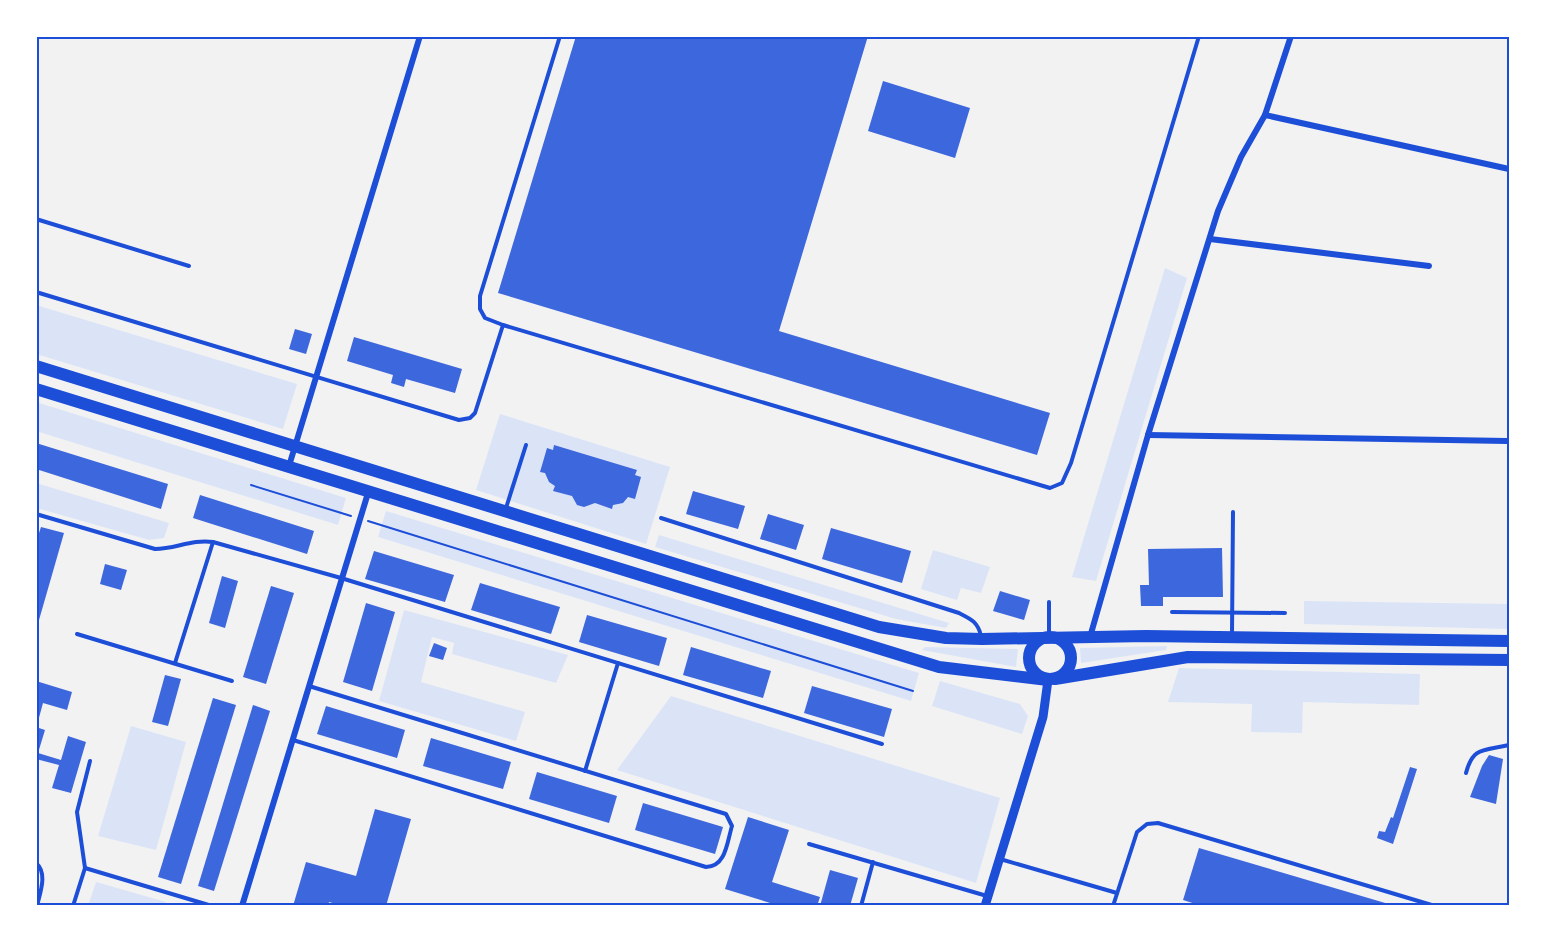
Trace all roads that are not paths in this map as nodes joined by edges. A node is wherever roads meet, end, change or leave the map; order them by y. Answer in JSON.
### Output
{"nodes":[{"id":1,"x":420,"y":36,"type":"edge"},
{"id":2,"x":560,"y":36,"type":"edge"},
{"id":3,"x":1199,"y":36,"type":"edge"},
{"id":4,"x":1291,"y":36,"type":"edge"},
{"id":5,"x":1265,"y":115,"type":"junction"},
{"id":6,"x":1509,"y":169,"type":"edge"},
{"id":7,"x":36,"y":219,"type":"edge"},
{"id":8,"x":1210,"y":239,"type":"junction"},
{"id":9,"x":189,"y":266,"type":"dead end"},
{"id":10,"x":1430,"y":266,"type":"dead end"},
{"id":11,"x":36,"y":292,"type":"edge"},
{"id":12,"x":503,"y":325,"type":"junction"},
{"id":13,"x":36,"y":366,"type":"edge"},
{"id":14,"x":315,"y":378,"type":"junction"},
{"id":15,"x":36,"y":389,"type":"edge"},
{"id":16,"x":1148,"y":435,"type":"junction"},
{"id":17,"x":1507,"y":441,"type":"dead end"},
{"id":18,"x":526,"y":445,"type":"dead end"},
{"id":19,"x":295,"y":447,"type":"junction"},
{"id":20,"x":288,"y":467,"type":"junction"},
{"id":21,"x":368,"y":493,"type":"junction"},
{"id":22,"x":505,"y":512,"type":"junction"},
{"id":23,"x":1233,"y":512,"type":"dead end"},
{"id":24,"x":36,"y":514,"type":"edge"},
{"id":25,"x":661,"y":518,"type":"dead end"},
{"id":26,"x":213,"y":542,"type":"junction"},
{"id":27,"x":342,"y":578,"type":"junction"},
{"id":28,"x":1049,"y":602,"type":"dead end"},
{"id":29,"x":1172,"y":612,"type":"dead end"},
{"id":30,"x":1232,"y":613,"type":"junction"},
{"id":31,"x":1285,"y":613,"type":"dead end"},
{"id":32,"x":77,"y":634,"type":"dead end"},
{"id":33,"x":1049,"y":637,"type":"junction"},
{"id":34,"x":1090,"y":637,"type":"junction"},
{"id":35,"x":1232,"y":638,"type":"junction"},
{"id":36,"x":982,"y":639,"type":"junction"},
{"id":37,"x":1509,"y":641,"type":"edge"},
{"id":38,"x":1509,"y":660,"type":"edge"},
{"id":39,"x":175,"y":663,"type":"junction"},
{"id":40,"x":618,"y":663,"type":"junction"},
{"id":41,"x":1052,"y":679,"type":"junction"},
{"id":42,"x":232,"y":681,"type":"dead end"},
{"id":43,"x":309,"y":686,"type":"junction"},
{"id":44,"x":292,"y":740,"type":"junction"},
{"id":45,"x":882,"y":744,"type":"dead end"},
{"id":46,"x":1509,"y":745,"type":"edge"},
{"id":47,"x":90,"y":761,"type":"dead end"},
{"id":48,"x":585,"y":771,"type":"junction"},
{"id":49,"x":1466,"y":773,"type":"dead end"},
{"id":50,"x":809,"y":844,"type":"dead end"},
{"id":51,"x":999,"y":858,"type":"junction"},
{"id":52,"x":873,"y":862,"type":"junction"},
{"id":53,"x":36,"y":863,"type":"edge"},
{"id":54,"x":85,"y":868,"type":"junction"},
{"id":55,"x":1118,"y":893,"type":"junction"},
{"id":56,"x":986,"y":901,"type":"edge"},
{"id":57,"x":37,"y":906,"type":"edge"},
{"id":58,"x":73,"y":906,"type":"edge"},
{"id":59,"x":212,"y":906,"type":"edge"},
{"id":60,"x":242,"y":906,"type":"edge"},
{"id":61,"x":861,"y":906,"type":"edge"},
{"id":62,"x":1113,"y":906,"type":"edge"},
{"id":63,"x":1435,"y":906,"type":"edge"}],
"edges":[{"from":1,"to":14,"type":"street"},
{"from":2,"to":12,"type":"lane"},
{"from":3,"to":12,"type":"lane"},
{"from":4,"to":5,"type":"street"},
{"from":5,"to":6,"type":"street"},
{"from":5,"to":8,"type":"street"},
{"from":7,"to":9,"type":"lane"},
{"from":8,"to":10,"type":"street"},
{"from":8,"to":16,"type":"street"},
{"from":11,"to":14,"type":"lane"},
{"from":12,"to":14,"type":"lane"},
{"from":13,"to":19,"type":"main road"},
{"from":14,"to":19,"type":"street"},
{"from":15,"to":20,"type":"main road"},
{"from":16,"to":17,"type":"street"},
{"from":16,"to":34,"type":"street"},
{"from":18,"to":22,"type":"lane"},
{"from":19,"to":20,"type":"street"},
{"from":19,"to":22,"type":"main road"},
{"from":20,"to":21,"type":"main road"},
{"from":21,"to":27,"type":"street"},
{"from":21,"to":41,"type":"main road"},
{"from":22,"to":36,"type":"main road"},
{"from":23,"to":30,"type":"lane"},
{"from":24,"to":26,"type":"lane"},
{"from":25,"to":36,"type":"lane"},
{"from":26,"to":27,"type":"lane"},
{"from":26,"to":39,"type":"lane"},
{"from":27,"to":40,"type":"lane"},
{"from":27,"to":43,"type":"street"},
{"from":28,"to":33,"type":"lane"},
{"from":29,"to":30,"type":"lane"},
{"from":30,"to":31,"type":"lane"},
{"from":30,"to":35,"type":"lane"},
{"from":32,"to":39,"type":"lane"},
{"from":33,"to":34,"type":"main road"},
{"from":33,"to":36,"type":"main road"},
{"from":33,"to":41,"type":"main road"},
{"from":33,"to":41,"type":"main road"},
{"from":34,"to":35,"type":"main road"},
{"from":35,"to":37,"type":"main road"},
{"from":38,"to":41,"type":"main road"},
{"from":39,"to":42,"type":"lane"},
{"from":40,"to":45,"type":"lane"},
{"from":40,"to":48,"type":"lane"},
{"from":41,"to":51,"type":"street"},
{"from":43,"to":44,"type":"street"},
{"from":43,"to":48,"type":"lane"},
{"from":44,"to":48,"type":"lane"},
{"from":44,"to":60,"type":"street"},
{"from":46,"to":49,"type":"lane"},
{"from":47,"to":54,"type":"lane"},
{"from":50,"to":52,"type":"lane"},
{"from":51,"to":55,"type":"lane"},
{"from":51,"to":56,"type":"street"},
{"from":52,"to":56,"type":"lane"},
{"from":52,"to":61,"type":"lane"},
{"from":53,"to":57,"type":"lane"},
{"from":54,"to":58,"type":"lane"},
{"from":54,"to":59,"type":"lane"},
{"from":55,"to":62,"type":"lane"},
{"from":55,"to":63,"type":"lane"}]}
